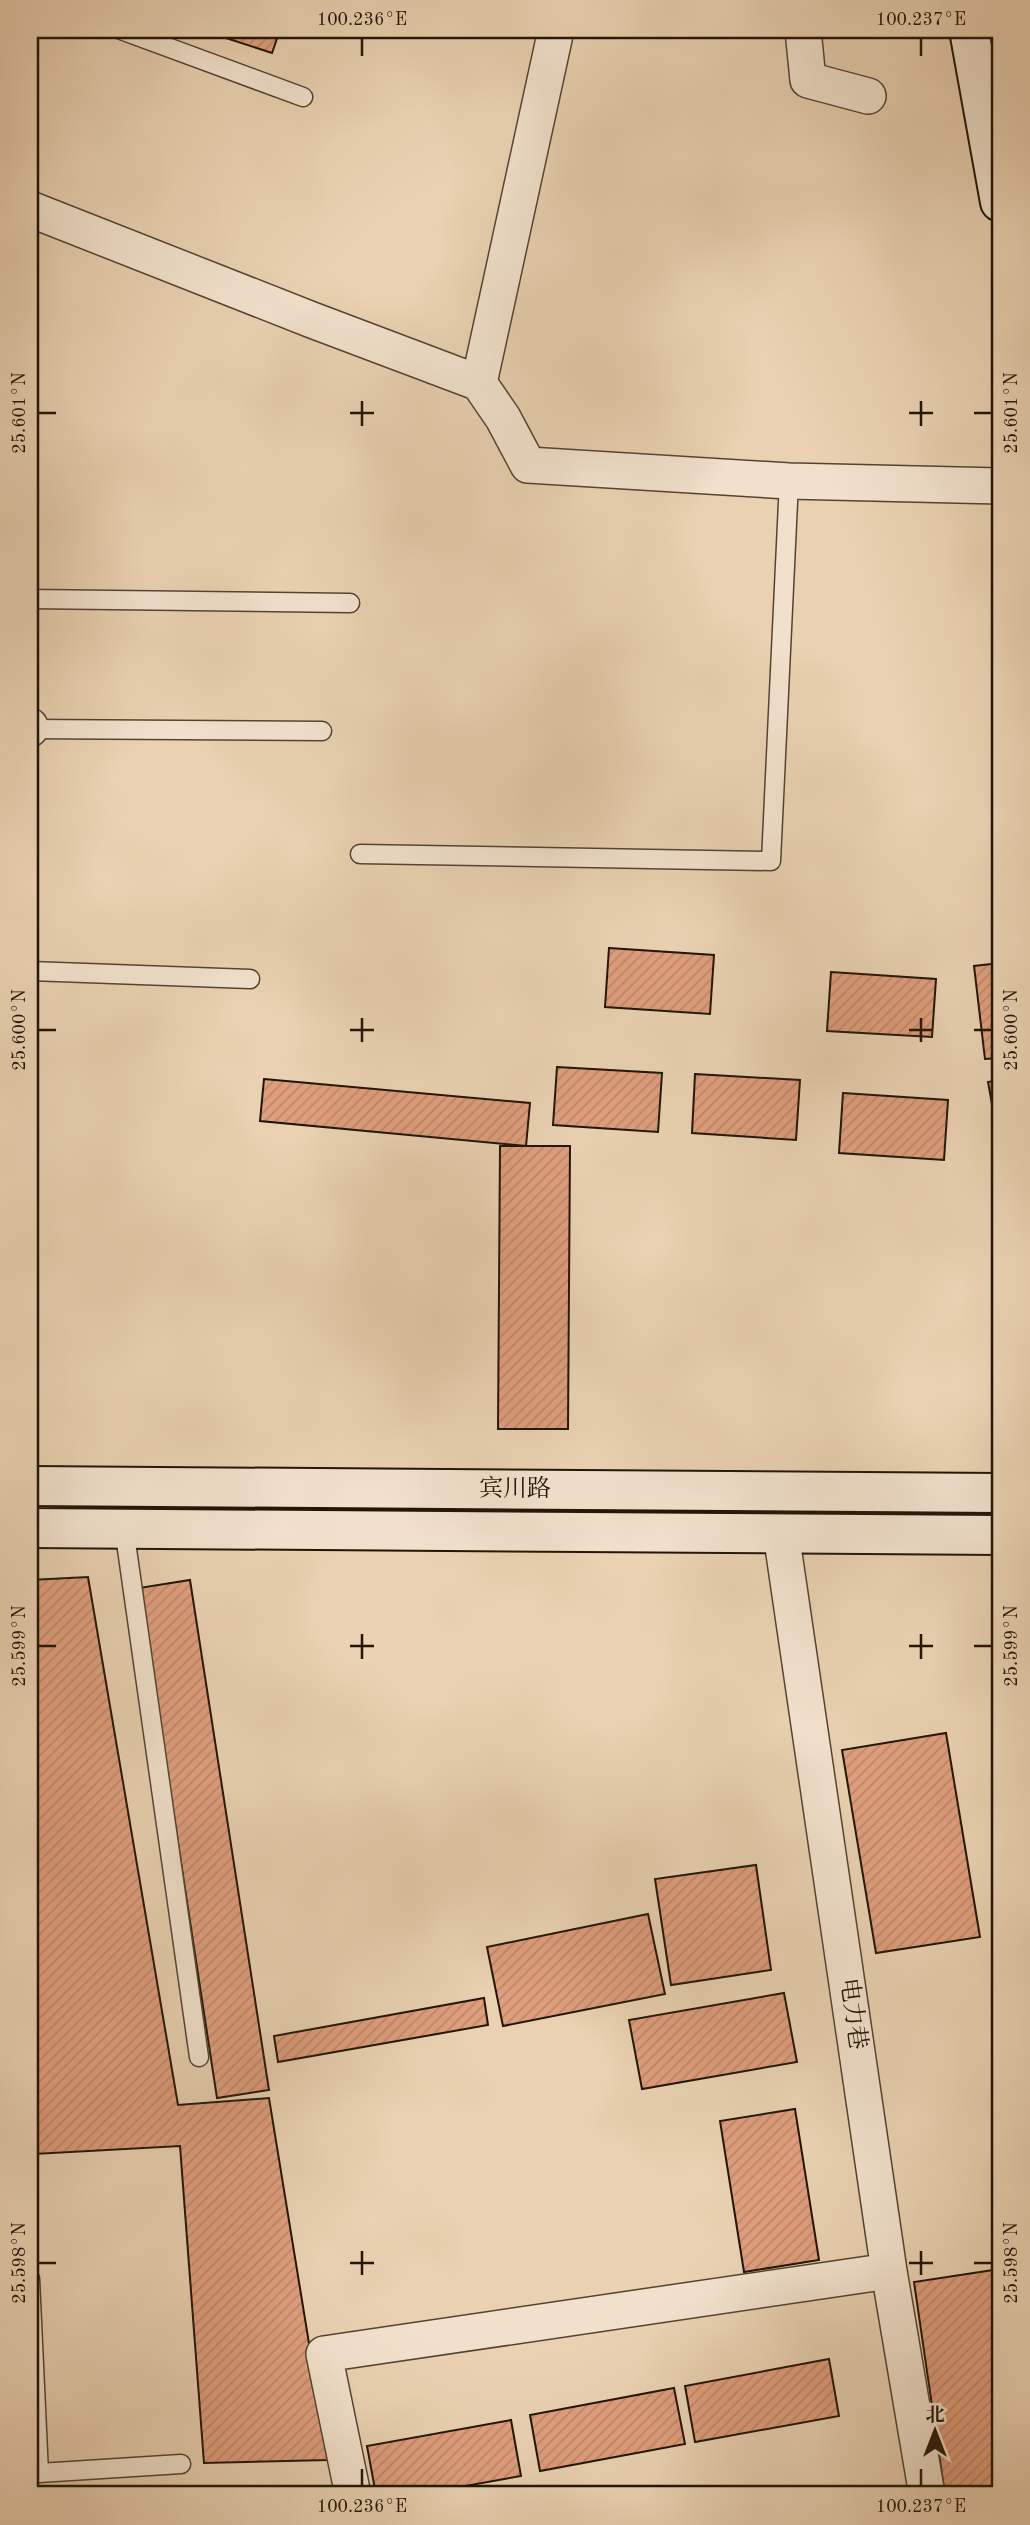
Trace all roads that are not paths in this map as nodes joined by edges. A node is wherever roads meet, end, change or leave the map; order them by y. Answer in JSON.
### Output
{"nodes":[{"id":1,"x":121,"y":30,"type":"edge"},
{"id":2,"x":556,"y":30,"type":"edge"},
{"id":3,"x":803,"y":30,"type":"edge"},
{"id":4,"x":969,"y":30,"type":"edge"},
{"id":5,"x":868,"y":96,"type":"dead end"},
{"id":6,"x":303,"y":97,"type":"dead end"},
{"id":7,"x":1000,"y":202,"type":"edge"},
{"id":8,"x":30,"y":209,"type":"edge"},
{"id":9,"x":480,"y":383,"type":"junction"},
{"id":10,"x":789,"y":481,"type":"junction"},
{"id":11,"x":1000,"y":486,"type":"edge"},
{"id":12,"x":30,"y":599,"type":"edge"},
{"id":13,"x":350,"y":603,"type":"dead end"},
{"id":14,"x":30,"y":728,"type":"edge"},
{"id":15,"x":322,"y":731,"type":"dead end"},
{"id":16,"x":360,"y":853,"type":"dead end"},
{"id":17,"x":30,"y":971,"type":"edge"},
{"id":18,"x":250,"y":979,"type":"dead end"},
{"id":19,"x":30,"y":1486,"type":"edge"},
{"id":20,"x":1000,"y":1493,"type":"edge"},
{"id":21,"x":30,"y":1528,"type":"edge"},
{"id":22,"x":124,"y":1528,"type":"junction"},
{"id":23,"x":781,"y":1533,"type":"junction"},
{"id":24,"x":1000,"y":1535,"type":"edge"},
{"id":25,"x":199,"y":2057,"type":"dead end"},
{"id":26,"x":889,"y":2271,"type":"junction"},
{"id":27,"x":30,"y":2279,"type":"edge"},
{"id":28,"x":181,"y":2464,"type":"dead end"},
{"id":29,"x":353,"y":2495,"type":"edge"},
{"id":30,"x":927,"y":2495,"type":"edge"}],
"edges":[{"from":1,"to":6,"type":"lane"},
{"from":2,"to":9,"type":"street"},
{"from":3,"to":5,"type":"street"},
{"from":4,"to":7,"type":"main road"},
{"from":8,"to":9,"type":"street"},
{"from":9,"to":10,"type":"street"},
{"from":10,"to":11,"type":"street"},
{"from":10,"to":16,"type":"lane"},
{"from":12,"to":13,"type":"lane"},
{"from":14,"to":15,"type":"lane"},
{"from":17,"to":18,"type":"lane"},
{"from":19,"to":20,"type":"main road","name":"宾川路"},
{"from":21,"to":22,"type":"main road","name":"宾川路"},
{"from":22,"to":23,"type":"main road","name":"宾川路"},
{"from":22,"to":25,"type":"lane"},
{"from":23,"to":24,"type":"main road","name":"宾川路"},
{"from":23,"to":26,"type":"street","name":"电力巷"},
{"from":26,"to":29,"type":"street"},
{"from":26,"to":30,"type":"street","name":"电力巷"},
{"from":27,"to":28,"type":"lane"}]}
